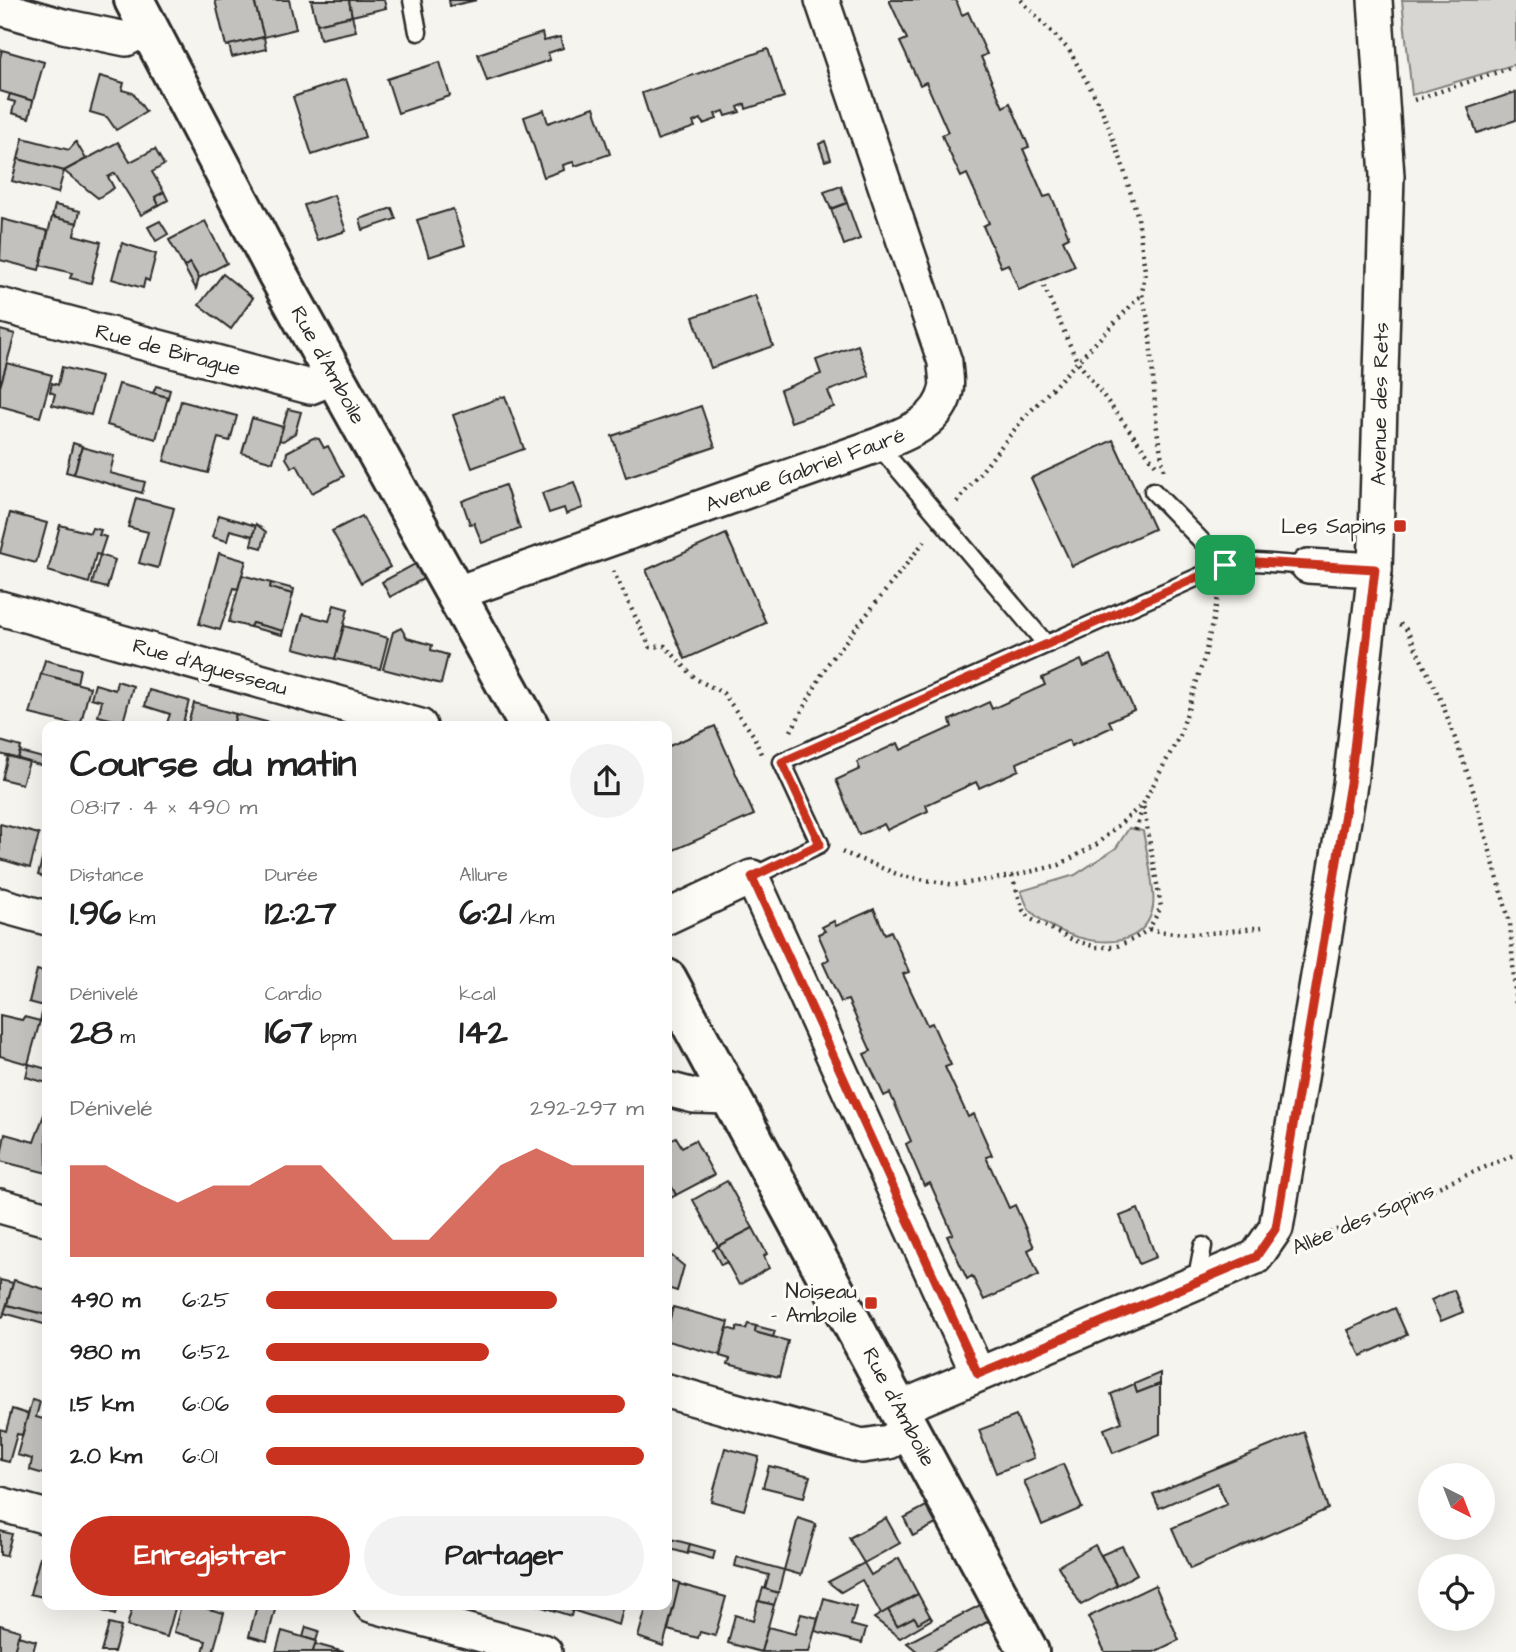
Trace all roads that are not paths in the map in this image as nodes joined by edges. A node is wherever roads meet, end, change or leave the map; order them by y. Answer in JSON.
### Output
{"nodes":[{"id":1,"x":412,"y":0,"type":"edge"},
{"id":2,"x":822,"y":0,"type":"edge"},
{"id":3,"x":1375,"y":0,"type":"edge"},
{"id":4,"x":0,"y":8,"type":"edge"},
{"id":5,"x":143,"y":9,"type":"edge"},
{"id":6,"x":418,"y":32,"type":"dead end"},
{"id":7,"x":0,"y":305,"type":"edge"},
{"id":8,"x":335,"y":377,"type":"junction"},
{"id":9,"x":878,"y":445,"type":"junction"},
{"id":10,"x":1153,"y":491,"type":"dead end"},
{"id":11,"x":1225,"y":565,"type":"junction"},
{"id":12,"x":1308,"y":566,"type":"joint"},
{"id":13,"x":1375,"y":569,"type":"junction"},
{"id":14,"x":457,"y":593,"type":"junction"},
{"id":15,"x":0,"y":608,"type":"edge"},
{"id":16,"x":1046,"y":644,"type":"junction"},
{"id":17,"x":402,"y":721,"type":"edge"},
{"id":18,"x":526,"y":721,"type":"edge"},
{"id":19,"x":752,"y":877,"type":"junction"},
{"id":20,"x":0,"y":905,"type":"edge"},
{"id":21,"x":672,"y":915,"type":"edge"},
{"id":22,"x":42,"y":917,"type":"edge"},
{"id":23,"x":672,"y":988,"type":"edge"},
{"id":24,"x":672,"y":1089,"type":"edge"},
{"id":25,"x":730,"y":1097,"type":"junction"},
{"id":26,"x":0,"y":1206,"type":"edge"},
{"id":27,"x":42,"y":1218,"type":"edge"},
{"id":28,"x":1203,"y":1245,"type":"dead end"},
{"id":29,"x":1196,"y":1283,"type":"junction"},
{"id":30,"x":978,"y":1374,"type":"junction"},
{"id":31,"x":672,"y":1392,"type":"edge"},
{"id":32,"x":905,"y":1419,"type":"junction"},
{"id":33,"x":0,"y":1504,"type":"edge"},
{"id":34,"x":42,"y":1516,"type":"edge"},
{"id":35,"x":390,"y":1610,"type":"edge"},
{"id":36,"x":545,"y":1652,"type":"edge"},
{"id":37,"x":1029,"y":1652,"type":"edge"}],
"edges":[{"from":1,"to":6,"type":"lane"},
{"from":2,"to":9,"type":"street","name":"Avenue Gabriel Fauré"},
{"from":3,"to":13,"type":"street","name":"Avenue des Rets"},
{"from":4,"to":5,"type":"street"},
{"from":5,"to":8,"type":"street","name":"Rue d'Amboile"},
{"from":7,"to":8,"type":"street","name":"Rue de Birague"},
{"from":8,"to":14,"type":"street","name":"Rue d'Amboile"},
{"from":9,"to":14,"type":"street","name":"Avenue Gabriel Fauré"},
{"from":9,"to":16,"type":"lane"},
{"from":10,"to":11,"type":"lane"},
{"from":11,"to":12,"type":"lane"},
{"from":11,"to":16,"type":"lane"},
{"from":12,"to":13,"type":"street"},
{"from":13,"to":29,"type":"street","name":"Avenue des Rets"},
{"from":14,"to":18,"type":"street","name":"Rue d'Amboile"},
{"from":15,"to":17,"type":"street","name":"Rue d'Aguesseau"},
{"from":16,"to":19,"type":"lane"},
{"from":19,"to":21,"type":"street"},
{"from":19,"to":30,"type":"street"},
{"from":20,"to":22,"type":"street"},
{"from":23,"to":25,"type":"street","name":"Rue d'Amboile"},
{"from":24,"to":25,"type":"street"},
{"from":25,"to":32,"type":"street","name":"Rue d'Amboile"},
{"from":26,"to":27,"type":"street"},
{"from":28,"to":29,"type":"lane"},
{"from":29,"to":30,"type":"street"},
{"from":30,"to":32,"type":"street"},
{"from":31,"to":32,"type":"street"},
{"from":32,"to":37,"type":"street","name":"Rue d'Amboile"},
{"from":33,"to":34,"type":"street"},
{"from":35,"to":36,"type":"street"}]}
